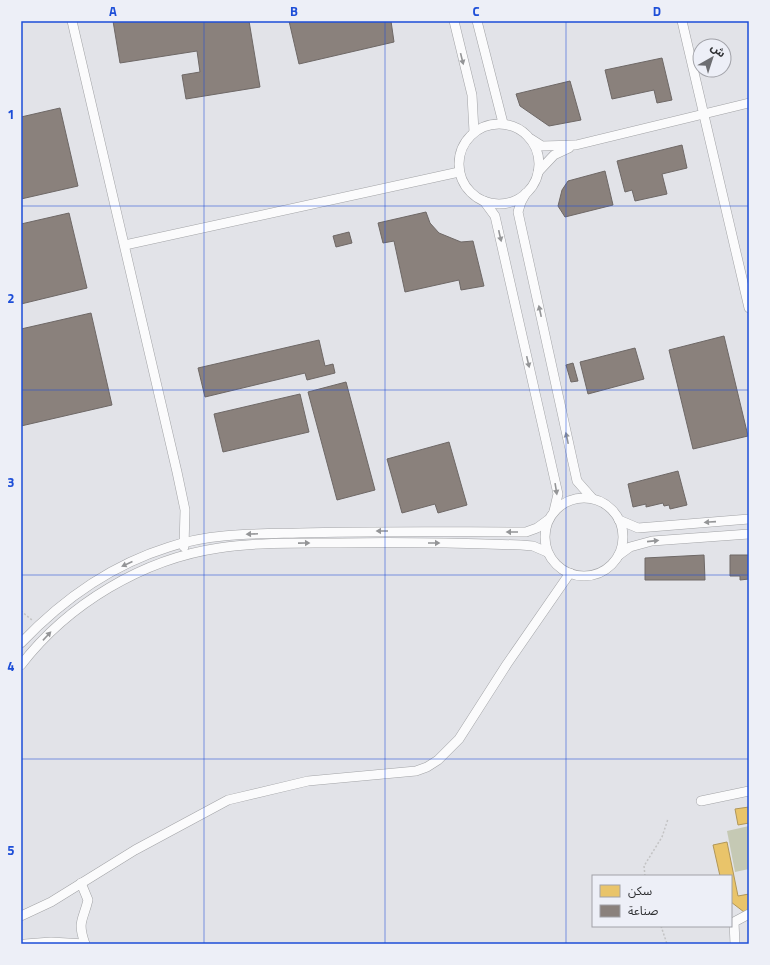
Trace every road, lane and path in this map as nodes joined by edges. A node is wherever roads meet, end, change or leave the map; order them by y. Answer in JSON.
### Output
{"nodes":[{"id":1,"x":72,"y":21,"type":"edge"},
{"id":2,"x":454,"y":21,"type":"edge"},
{"id":3,"x":477,"y":21,"type":"edge"},
{"id":4,"x":682,"y":21,"type":"edge"},
{"id":5,"x":749,"y":104,"type":"edge"},
{"id":6,"x":705,"y":113,"type":"junction"},
{"id":7,"x":503,"y":123,"type":"junction"},
{"id":8,"x":474,"y":132,"type":"junction"},
{"id":9,"x":529,"y":138,"type":"junction"},
{"id":10,"x":576,"y":145,"type":"junction"},
{"id":11,"x":459,"y":172,"type":"junction"},
{"id":12,"x":538,"y":172,"type":"junction"},
{"id":13,"x":526,"y":193,"type":"junction"},
{"id":14,"x":484,"y":201,"type":"junction"},
{"id":15,"x":124,"y":245,"type":"junction"},
{"id":16,"x":749,"y":308,"type":"edge"},
{"id":17,"x":592,"y":498,"type":"junction"},
{"id":18,"x":554,"y":510,"type":"junction"},
{"id":19,"x":749,"y":519,"type":"edge"},
{"id":20,"x":548,"y":520,"type":"junction"},
{"id":21,"x":619,"y":520,"type":"junction"},
{"id":22,"x":749,"y":534,"type":"edge"},
{"id":23,"x":185,"y":542,"type":"junction"},
{"id":24,"x":548,"y":552,"type":"junction"},
{"id":25,"x":618,"y":556,"type":"junction"},
{"id":26,"x":182,"y":557,"type":"junction"},
{"id":27,"x":570,"y":573,"type":"junction"},
{"id":28,"x":21,"y":611,"type":"edge"},
{"id":29,"x":38,"y":625,"type":"junction"},
{"id":30,"x":21,"y":643,"type":"edge"},
{"id":31,"x":21,"y":665,"type":"edge"},
{"id":32,"x":749,"y":791,"type":"edge"},
{"id":33,"x":700,"y":801,"type":"dead end"},
{"id":34,"x":668,"y":819,"type":"dead end"},
{"id":35,"x":645,"y":875,"type":"edge"},
{"id":36,"x":82,"y":883,"type":"junction"},
{"id":37,"x":749,"y":914,"type":"edge"},
{"id":38,"x":21,"y":916,"type":"edge"},
{"id":39,"x":736,"y":921,"type":"junction"},
{"id":40,"x":749,"y":923,"type":"edge"},
{"id":41,"x":661,"y":927,"type":"edge"},
{"id":42,"x":25,"y":944,"type":"edge"},
{"id":43,"x":85,"y":944,"type":"edge"},
{"id":44,"x":667,"y":944,"type":"edge"},
{"id":45,"x":735,"y":944,"type":"edge"}],
"edges":[{"from":1,"to":15,"type":"street"},
{"from":2,"to":8,"type":"street","one_way":true},
{"from":3,"to":7,"type":"street"},
{"from":4,"to":6,"type":"street"},
{"from":5,"to":6,"type":"street"},
{"from":6,"to":10,"type":"street"},
{"from":6,"to":16,"type":"street"},
{"from":7,"to":8,"type":"street"},
{"from":7,"to":9,"type":"street"},
{"from":8,"to":11,"type":"street"},
{"from":9,"to":10,"type":"street"},
{"from":9,"to":12,"type":"street"},
{"from":10,"to":12,"type":"street"},
{"from":11,"to":14,"type":"street"},
{"from":11,"to":15,"type":"street"},
{"from":12,"to":13,"type":"street"},
{"from":13,"to":14,"type":"street"},
{"from":17,"to":13,"type":"street","one_way":true},
{"from":14,"to":18,"type":"street","one_way":true},
{"from":15,"to":23,"type":"street"},
{"from":17,"to":18,"type":"street"},
{"from":17,"to":21,"type":"street"},
{"from":18,"to":20,"type":"street"},
{"from":19,"to":21,"type":"street","one_way":true},
{"from":20,"to":23,"type":"street","one_way":true},
{"from":20,"to":24,"type":"street"},
{"from":21,"to":25,"type":"street"},
{"from":25,"to":22,"type":"street","one_way":true},
{"from":23,"to":26,"type":"street"},
{"from":23,"to":29,"type":"street","one_way":true},
{"from":26,"to":24,"type":"street","one_way":true},
{"from":24,"to":27,"type":"street"},
{"from":25,"to":27,"type":"street"},
{"from":31,"to":26,"type":"street","one_way":true},
{"from":27,"to":36,"type":"street"},
{"from":28,"to":29,"type":"path"},
{"from":29,"to":30,"type":"street"},
{"from":32,"to":33,"type":"street"},
{"from":34,"to":35,"type":"path"},
{"from":36,"to":38,"type":"street"},
{"from":36,"to":43,"type":"street"},
{"from":37,"to":39,"type":"street"},
{"from":39,"to":40,"type":"street"},
{"from":39,"to":45,"type":"street"},
{"from":41,"to":44,"type":"path"},
{"from":42,"to":43,"type":"street"}]}
